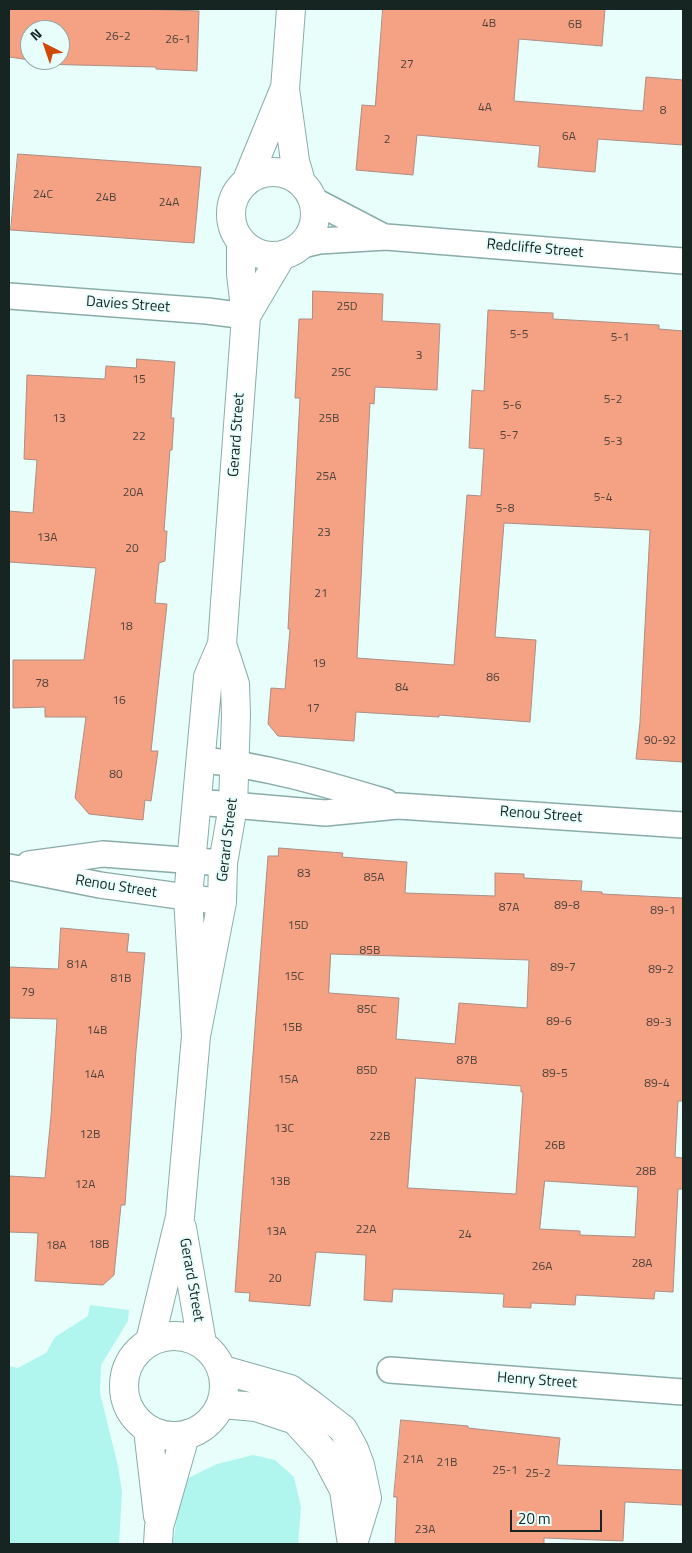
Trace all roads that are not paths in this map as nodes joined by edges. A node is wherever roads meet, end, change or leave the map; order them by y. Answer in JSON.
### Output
{"nodes":[{"id":1,"x":291,"y":9,"type":"edge"},
{"id":2,"x":285,"y":89,"type":"junction"},
{"id":3,"x":247,"y":180,"type":"junction"},
{"id":4,"x":307,"y":191,"type":"junction"},
{"id":5,"x":386,"y":237,"type":"junction"},
{"id":6,"x":241,"y":241,"type":"junction"},
{"id":7,"x":292,"y":250,"type":"junction"},
{"id":8,"x":683,"y":261,"type":"edge"},
{"id":9,"x":9,"y":296,"type":"edge"},
{"id":10,"x":246,"y":316,"type":"junction"},
{"id":11,"x":222,"y":644,"type":"junction"},
{"id":12,"x":201,"y":760,"type":"junction"},
{"id":13,"x":235,"y":763,"type":"junction"},
{"id":14,"x":197,"y":802,"type":"junction"},
{"id":15,"x":233,"y":806,"type":"junction"},
{"id":16,"x":398,"y":806,"type":"junction"},
{"id":17,"x":683,"y":825,"type":"edge"},
{"id":18,"x":191,"y":860,"type":"junction"},
{"id":19,"x":222,"y":863,"type":"junction"},
{"id":20,"x":10,"y":867,"type":"edge"},
{"id":21,"x":188,"y":897,"type":"junction"},
{"id":22,"x":222,"y":902,"type":"junction"},
{"id":23,"x":196,"y":1036,"type":"junction"},
{"id":24,"x":180,"y":1217,"type":"junction"},
{"id":25,"x":150,"y":1341,"type":"junction"},
{"id":26,"x":202,"y":1343,"type":"junction"},
{"id":27,"x":222,"y":1370,"type":"junction"},
{"id":28,"x":390,"y":1370,"type":"dead end"},
{"id":29,"x":683,"y":1392,"type":"edge"},
{"id":30,"x":222,"y":1404,"type":"junction"},
{"id":31,"x":148,"y":1430,"type":"junction"},
{"id":32,"x":185,"y":1436,"type":"junction"},
{"id":33,"x":158,"y":1536,"type":"edge"},
{"id":34,"x":353,"y":1544,"type":"edge"}],
"edges":[{"from":1,"to":2,"type":"street"},
{"from":2,"to":3,"type":"street"},
{"from":2,"to":4,"type":"street"},
{"from":3,"to":4,"type":"street"},
{"from":3,"to":6,"type":"street"},
{"from":4,"to":5,"type":"street","name":"Redcliffe Street"},
{"from":4,"to":7,"type":"street"},
{"from":5,"to":7,"type":"street","name":"Redcliffe Street"},
{"from":5,"to":8,"type":"street","name":"Redcliffe Street"},
{"from":6,"to":7,"type":"street"},
{"from":6,"to":10,"type":"street","name":"Gerard Street"},
{"from":7,"to":10,"type":"street","name":"Gerard Street"},
{"from":9,"to":10,"type":"street","name":"Davies Street"},
{"from":10,"to":11,"type":"street","name":"Gerard Street"},
{"from":11,"to":12,"type":"street","name":"Gerard Street"},
{"from":11,"to":13,"type":"street","name":"Gerard Street"},
{"from":12,"to":13,"type":"street","name":"Renou Street"},
{"from":12,"to":14,"type":"street","name":"Gerard Street"},
{"from":13,"to":15,"type":"street","name":"Gerard Street"},
{"from":13,"to":16,"type":"street","name":"Renou Street"},
{"from":14,"to":15,"type":"street","name":"Renou Street"},
{"from":14,"to":18,"type":"street","name":"Gerard Street"},
{"from":15,"to":16,"type":"street","name":"Renou Street"},
{"from":15,"to":19,"type":"street","name":"Gerard Street"},
{"from":16,"to":17,"type":"street","name":"Renou Street"},
{"from":18,"to":19,"type":"street","name":"Renou Street"},
{"from":18,"to":20,"type":"street","name":"Renou Street"},
{"from":18,"to":21,"type":"street","name":"Gerard Street"},
{"from":19,"to":22,"type":"street","name":"Gerard Street"},
{"from":20,"to":21,"type":"street","name":"Renou Street"},
{"from":21,"to":22,"type":"street","name":"Renou Street"},
{"from":21,"to":23,"type":"street","name":"Gerard Street"},
{"from":22,"to":23,"type":"street","name":"Gerard Street"},
{"from":23,"to":24,"type":"street","name":"Gerard Street"},
{"from":24,"to":25,"type":"street","name":"Gerard Street"},
{"from":24,"to":26,"type":"street","name":"Gerard Street"},
{"from":25,"to":26,"type":"street"},
{"from":25,"to":31,"type":"street"},
{"from":26,"to":27,"type":"street"},
{"from":27,"to":30,"type":"street"},
{"from":27,"to":34,"type":"street"},
{"from":28,"to":29,"type":"street","name":"Henry Street"},
{"from":30,"to":32,"type":"street"},
{"from":30,"to":34,"type":"street"},
{"from":31,"to":32,"type":"street"},
{"from":31,"to":33,"type":"street"},
{"from":32,"to":33,"type":"street"}]}
